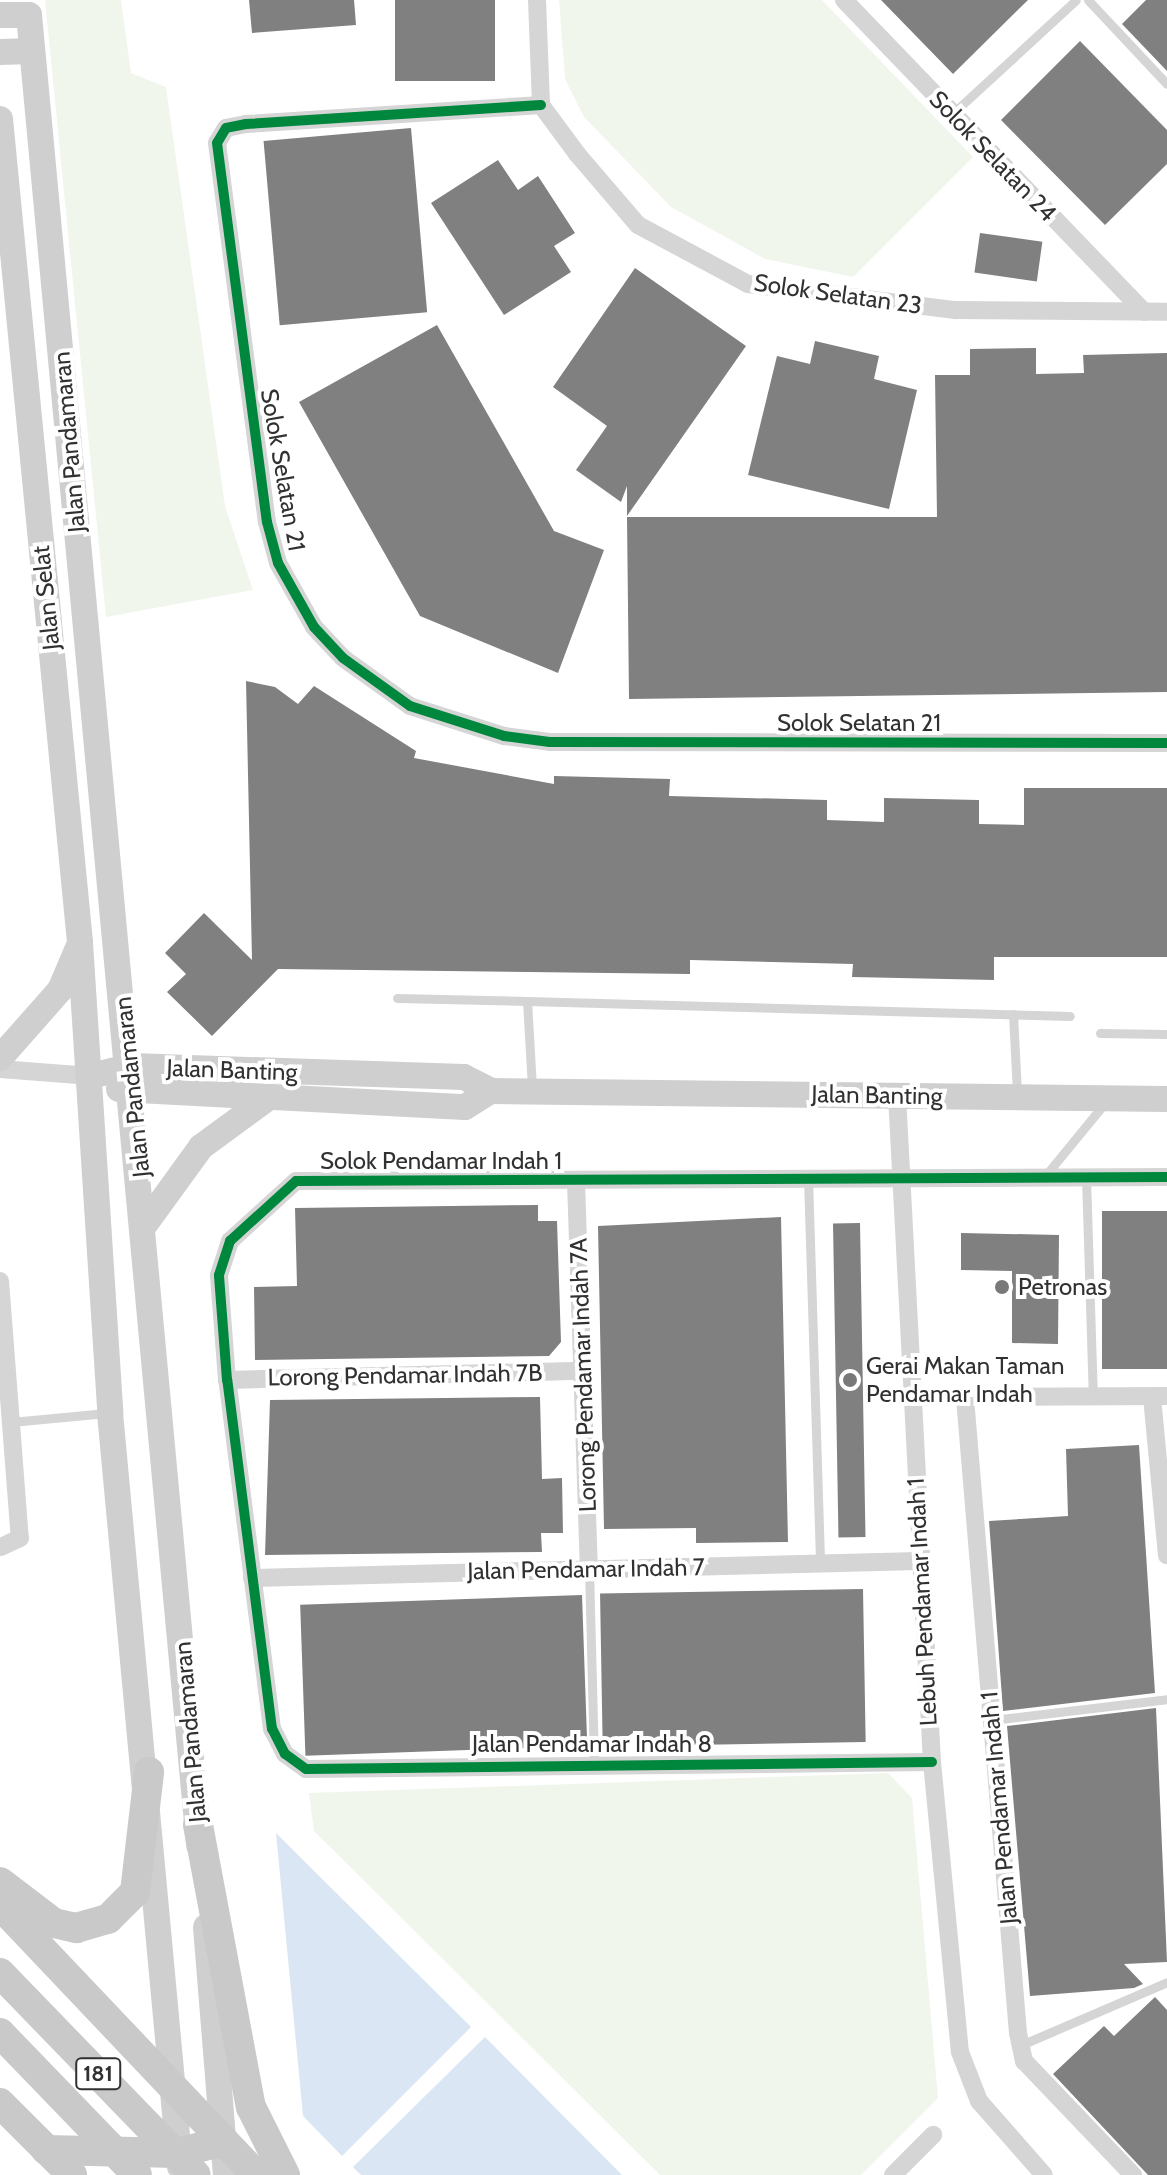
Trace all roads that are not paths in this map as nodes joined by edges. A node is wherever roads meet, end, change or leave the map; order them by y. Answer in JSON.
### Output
{"nodes":[{"id":1,"x":537,"y":0,"type":"edge"},
{"id":2,"x":844,"y":0,"type":"edge"},
{"id":3,"x":1076,"y":0,"type":"edge"},
{"id":4,"x":1088,"y":0,"type":"edge"},
{"id":5,"x":28,"y":8,"type":"edge"},
{"id":6,"x":0,"y":15,"type":"edge"},
{"id":7,"x":32,"y":51,"type":"junction"},
{"id":8,"x":0,"y":52,"type":"edge"},
{"id":9,"x":1167,"y":84,"type":"edge"},
{"id":10,"x":541,"y":105,"type":"junction"},
{"id":11,"x":952,"y":114,"type":"junction"},
{"id":12,"x":0,"y":119,"type":"edge"},
{"id":13,"x":2,"y":152,"type":"edge"},
{"id":14,"x":1144,"y":312,"type":"junction"},
{"id":15,"x":1167,"y":312,"type":"edge"},
{"id":16,"x":1167,"y":743,"type":"edge"},
{"id":17,"x":80,"y":943,"type":"junction"},
{"id":18,"x":397,"y":998,"type":"dead end"},
{"id":19,"x":527,"y":1001,"type":"junction"},
{"id":20,"x":1013,"y":1014,"type":"junction"},
{"id":21,"x":1070,"y":1016,"type":"dead end"},
{"id":22,"x":1100,"y":1033,"type":"dead end"},
{"id":23,"x":1167,"y":1034,"type":"edge"},
{"id":24,"x":0,"y":1058,"type":"edge"},
{"id":25,"x":131,"y":1066,"type":"junction"},
{"id":26,"x":0,"y":1069,"type":"edge"},
{"id":27,"x":91,"y":1076,"type":"junction"},
{"id":28,"x":491,"y":1091,"type":"junction"},
{"id":29,"x":533,"y":1092,"type":"junction"},
{"id":30,"x":897,"y":1095,"type":"junction"},
{"id":31,"x":133,"y":1096,"type":"junction"},
{"id":32,"x":1017,"y":1098,"type":"junction"},
{"id":33,"x":1109,"y":1098,"type":"junction"},
{"id":34,"x":1167,"y":1099,"type":"edge"},
{"id":35,"x":265,"y":1100,"type":"junction"},
{"id":36,"x":896,"y":1177,"type":"junction"},
{"id":37,"x":1044,"y":1177,"type":"junction"},
{"id":38,"x":1086,"y":1177,"type":"junction"},
{"id":39,"x":1167,"y":1177,"type":"edge"},
{"id":40,"x":808,"y":1178,"type":"junction"},
{"id":41,"x":576,"y":1181,"type":"junction"},
{"id":42,"x":146,"y":1223,"type":"junction"},
{"id":43,"x":0,"y":1281,"type":"edge"},
{"id":44,"x":2,"y":1340,"type":"edge"},
{"id":45,"x":582,"y":1371,"type":"junction"},
{"id":46,"x":227,"y":1380,"type":"junction"},
{"id":47,"x":1093,"y":1396,"type":"junction"},
{"id":48,"x":910,"y":1397,"type":"junction"},
{"id":49,"x":1160,"y":1397,"type":"edge"},
{"id":50,"x":965,"y":1398,"type":"junction"},
{"id":51,"x":110,"y":1413,"type":"junction"},
{"id":52,"x":11,"y":1422,"type":"junction"},
{"id":53,"x":0,"y":1547,"type":"edge"},
{"id":54,"x":1167,"y":1555,"type":"edge"},
{"id":55,"x":919,"y":1561,"type":"junction"},
{"id":56,"x":820,"y":1564,"type":"junction"},
{"id":57,"x":589,"y":1569,"type":"junction"},
{"id":58,"x":252,"y":1578,"type":"junction"},
{"id":59,"x":1167,"y":1699,"type":"edge"},
{"id":60,"x":992,"y":1720,"type":"junction"},
{"id":61,"x":272,"y":1729,"type":"joint"},
{"id":62,"x":932,"y":1762,"type":"junction"},
{"id":63,"x":594,"y":1764,"type":"junction"},
{"id":64,"x":149,"y":1772,"type":"junction"},
{"id":65,"x":198,"y":1825,"type":"junction"},
{"id":66,"x":0,"y":1882,"type":"edge"},
{"id":67,"x":0,"y":1905,"type":"edge"},
{"id":68,"x":0,"y":1973,"type":"edge"},
{"id":69,"x":1167,"y":1982,"type":"edge"},
{"id":70,"x":0,"y":2033,"type":"edge"},
{"id":71,"x":1021,"y":2045,"type":"junction"},
{"id":72,"x":175,"y":2092,"type":"junction"},
{"id":73,"x":0,"y":2103,"type":"edge"},
{"id":74,"x":933,"y":2135,"type":"dead end"},
{"id":75,"x":223,"y":2141,"type":"junction"},
{"id":76,"x":46,"y":2150,"type":"junction"},
{"id":77,"x":185,"y":2168,"type":"edge"},
{"id":78,"x":72,"y":2175,"type":"edge"},
{"id":79,"x":137,"y":2175,"type":"edge"},
{"id":80,"x":226,"y":2175,"type":"edge"},
{"id":81,"x":256,"y":2175,"type":"edge"},
{"id":82,"x":285,"y":2175,"type":"edge"},
{"id":83,"x":893,"y":2175,"type":"edge"},
{"id":84,"x":1044,"y":2175,"type":"edge"},
{"id":85,"x":1133,"y":2175,"type":"edge"}],
"edges":[{"from":1,"to":10,"type":"street"},
{"from":2,"to":11,"type":"street","name":"Solok Selatan 24"},
{"from":3,"to":11,"type":"lane"},
{"from":4,"to":9,"type":"lane"},
{"from":5,"to":6,"type":"main road"},
{"from":5,"to":7,"type":"main road","name":"Jalan Pandamaran"},
{"from":7,"to":8,"type":"main road"},
{"from":7,"to":25,"type":"main road","name":"Jalan Pandamaran"},
{"from":10,"to":14,"type":"street","name":"Solok Selatan 23"},
{"from":10,"to":16,"type":"street","name":"Solok Selatan 21"},
{"from":11,"to":14,"type":"street","name":"Solok Selatan 24"},
{"from":12,"to":13,"type":"main road","name":"Jalan Selat"},
{"from":13,"to":17,"type":"main road","name":"Jalan Selat"},
{"from":14,"to":15,"type":"street","name":"Solok Selatan 23"},
{"from":17,"to":24,"type":"main road"},
{"from":17,"to":27,"type":"main road","name":"Jalan Selat"},
{"from":18,"to":19,"type":"lane"},
{"from":19,"to":20,"type":"lane"},
{"from":19,"to":29,"type":"lane"},
{"from":20,"to":21,"type":"lane"},
{"from":20,"to":32,"type":"lane"},
{"from":22,"to":23,"type":"lane"},
{"from":25,"to":27,"type":"main road","name":"Jalan Banting"},
{"from":25,"to":28,"type":"main road","name":"Jalan Banting"},
{"from":25,"to":31,"type":"main road","name":"Jalan Pandamaran"},
{"from":26,"to":27,"type":"street"},
{"from":27,"to":31,"type":"main road","name":"Jalan Banting"},
{"from":27,"to":51,"type":"main road","name":"Jalan Pandamaran"},
{"from":28,"to":29,"type":"main road","name":"Jalan Banting"},
{"from":28,"to":35,"type":"main road","name":"Jalan Banting"},
{"from":29,"to":30,"type":"main road","name":"Jalan Banting"},
{"from":30,"to":32,"type":"main road","name":"Jalan Banting"},
{"from":30,"to":36,"type":"street","name":"Lebuh Pendamar Indah 1"},
{"from":31,"to":35,"type":"main road","name":"Jalan Banting"},
{"from":31,"to":42,"type":"main road","name":"Jalan Pandamaran"},
{"from":32,"to":33,"type":"main road","name":"Jalan Banting"},
{"from":33,"to":34,"type":"main road","name":"Jalan Banting"},
{"from":33,"to":37,"type":"lane"},
{"from":35,"to":42,"type":"main road"},
{"from":36,"to":37,"type":"street","name":"Solok Pendamar Indah 1"},
{"from":36,"to":40,"type":"street","name":"Solok Pendamar Indah 1"},
{"from":36,"to":48,"type":"street","name":"Lebuh Pendamar Indah 1"},
{"from":37,"to":38,"type":"street","name":"Solok Pendamar Indah 1"},
{"from":38,"to":39,"type":"street","name":"Solok Pendamar Indah 1"},
{"from":38,"to":47,"type":"lane"},
{"from":40,"to":41,"type":"street","name":"Solok Pendamar Indah 1"},
{"from":40,"to":56,"type":"lane"},
{"from":41,"to":45,"type":"street","name":"Lorong Pendamar Indah 7A"},
{"from":41,"to":46,"type":"street","name":"Solok Pendamar Indah 1"},
{"from":42,"to":65,"type":"main road","name":"Jalan Pandamaran"},
{"from":43,"to":44,"type":"street"},
{"from":44,"to":52,"type":"street"},
{"from":45,"to":46,"type":"street","name":"Lorong Pendamar Indah 7B"},
{"from":45,"to":57,"type":"street","name":"Lorong Pendamar Indah 7A"},
{"from":46,"to":58,"type":"street","name":"Solok Pendamar Indah 1"},
{"from":47,"to":49,"type":"street"},
{"from":47,"to":50,"type":"street"},
{"from":48,"to":50,"type":"street"},
{"from":48,"to":55,"type":"street","name":"Lebuh Pendamar Indah 1"},
{"from":49,"to":54,"type":"street"},
{"from":50,"to":60,"type":"street","name":"Jalan Pendamar Indah 1"},
{"from":51,"to":52,"type":"lane"},
{"from":51,"to":64,"type":"main road","name":"Jalan Pandamaran"},
{"from":52,"to":53,"type":"street"},
{"from":55,"to":56,"type":"street","name":"Jalan Pendamar Indah 7"},
{"from":55,"to":62,"type":"street","name":"Lebuh Pendamar Indah 1"},
{"from":56,"to":57,"type":"street","name":"Jalan Pendamar Indah 7"},
{"from":57,"to":58,"type":"street","name":"Jalan Pendamar Indah 7"},
{"from":57,"to":63,"type":"lane"},
{"from":58,"to":61,"type":"street","name":"Solok Pendamar Indah 1"},
{"from":59,"to":60,"type":"lane"},
{"from":60,"to":71,"type":"street","name":"Jalan Pendamar Indah 1"},
{"from":61,"to":63,"type":"street","name":"Jalan Pendamar Indah 8"},
{"from":62,"to":63,"type":"street","name":"Jalan Pendamar Indah 8"},
{"from":62,"to":84,"type":"street","name":"Lebuh Pendamar Indah 1"},
{"from":64,"to":66,"type":"main road"},
{"from":64,"to":72,"type":"main road","name":"Jalan Pandamaran"},
{"from":65,"to":75,"type":"main road","name":"Jalan Pandamaran"},
{"from":65,"to":82,"type":"main road"},
{"from":67,"to":72,"type":"main road"},
{"from":68,"to":77,"type":"main road","number":"181","bridge":true},
{"from":69,"to":71,"type":"lane"},
{"from":70,"to":79,"type":"main road","number":"181","bridge":true},
{"from":71,"to":85,"type":"street","name":"Jalan Pendamar Indah 1"},
{"from":72,"to":75,"type":"main road"},
{"from":72,"to":77,"type":"main road","name":"Jalan Pandamaran"},
{"from":73,"to":76,"type":"main road"},
{"from":74,"to":83,"type":"street"},
{"from":75,"to":77,"type":"main road"},
{"from":75,"to":80,"type":"main road","name":"Jalan Pandamaran"},
{"from":75,"to":81,"type":"main road"},
{"from":76,"to":77,"type":"main road"},
{"from":76,"to":78,"type":"main road"}]}
